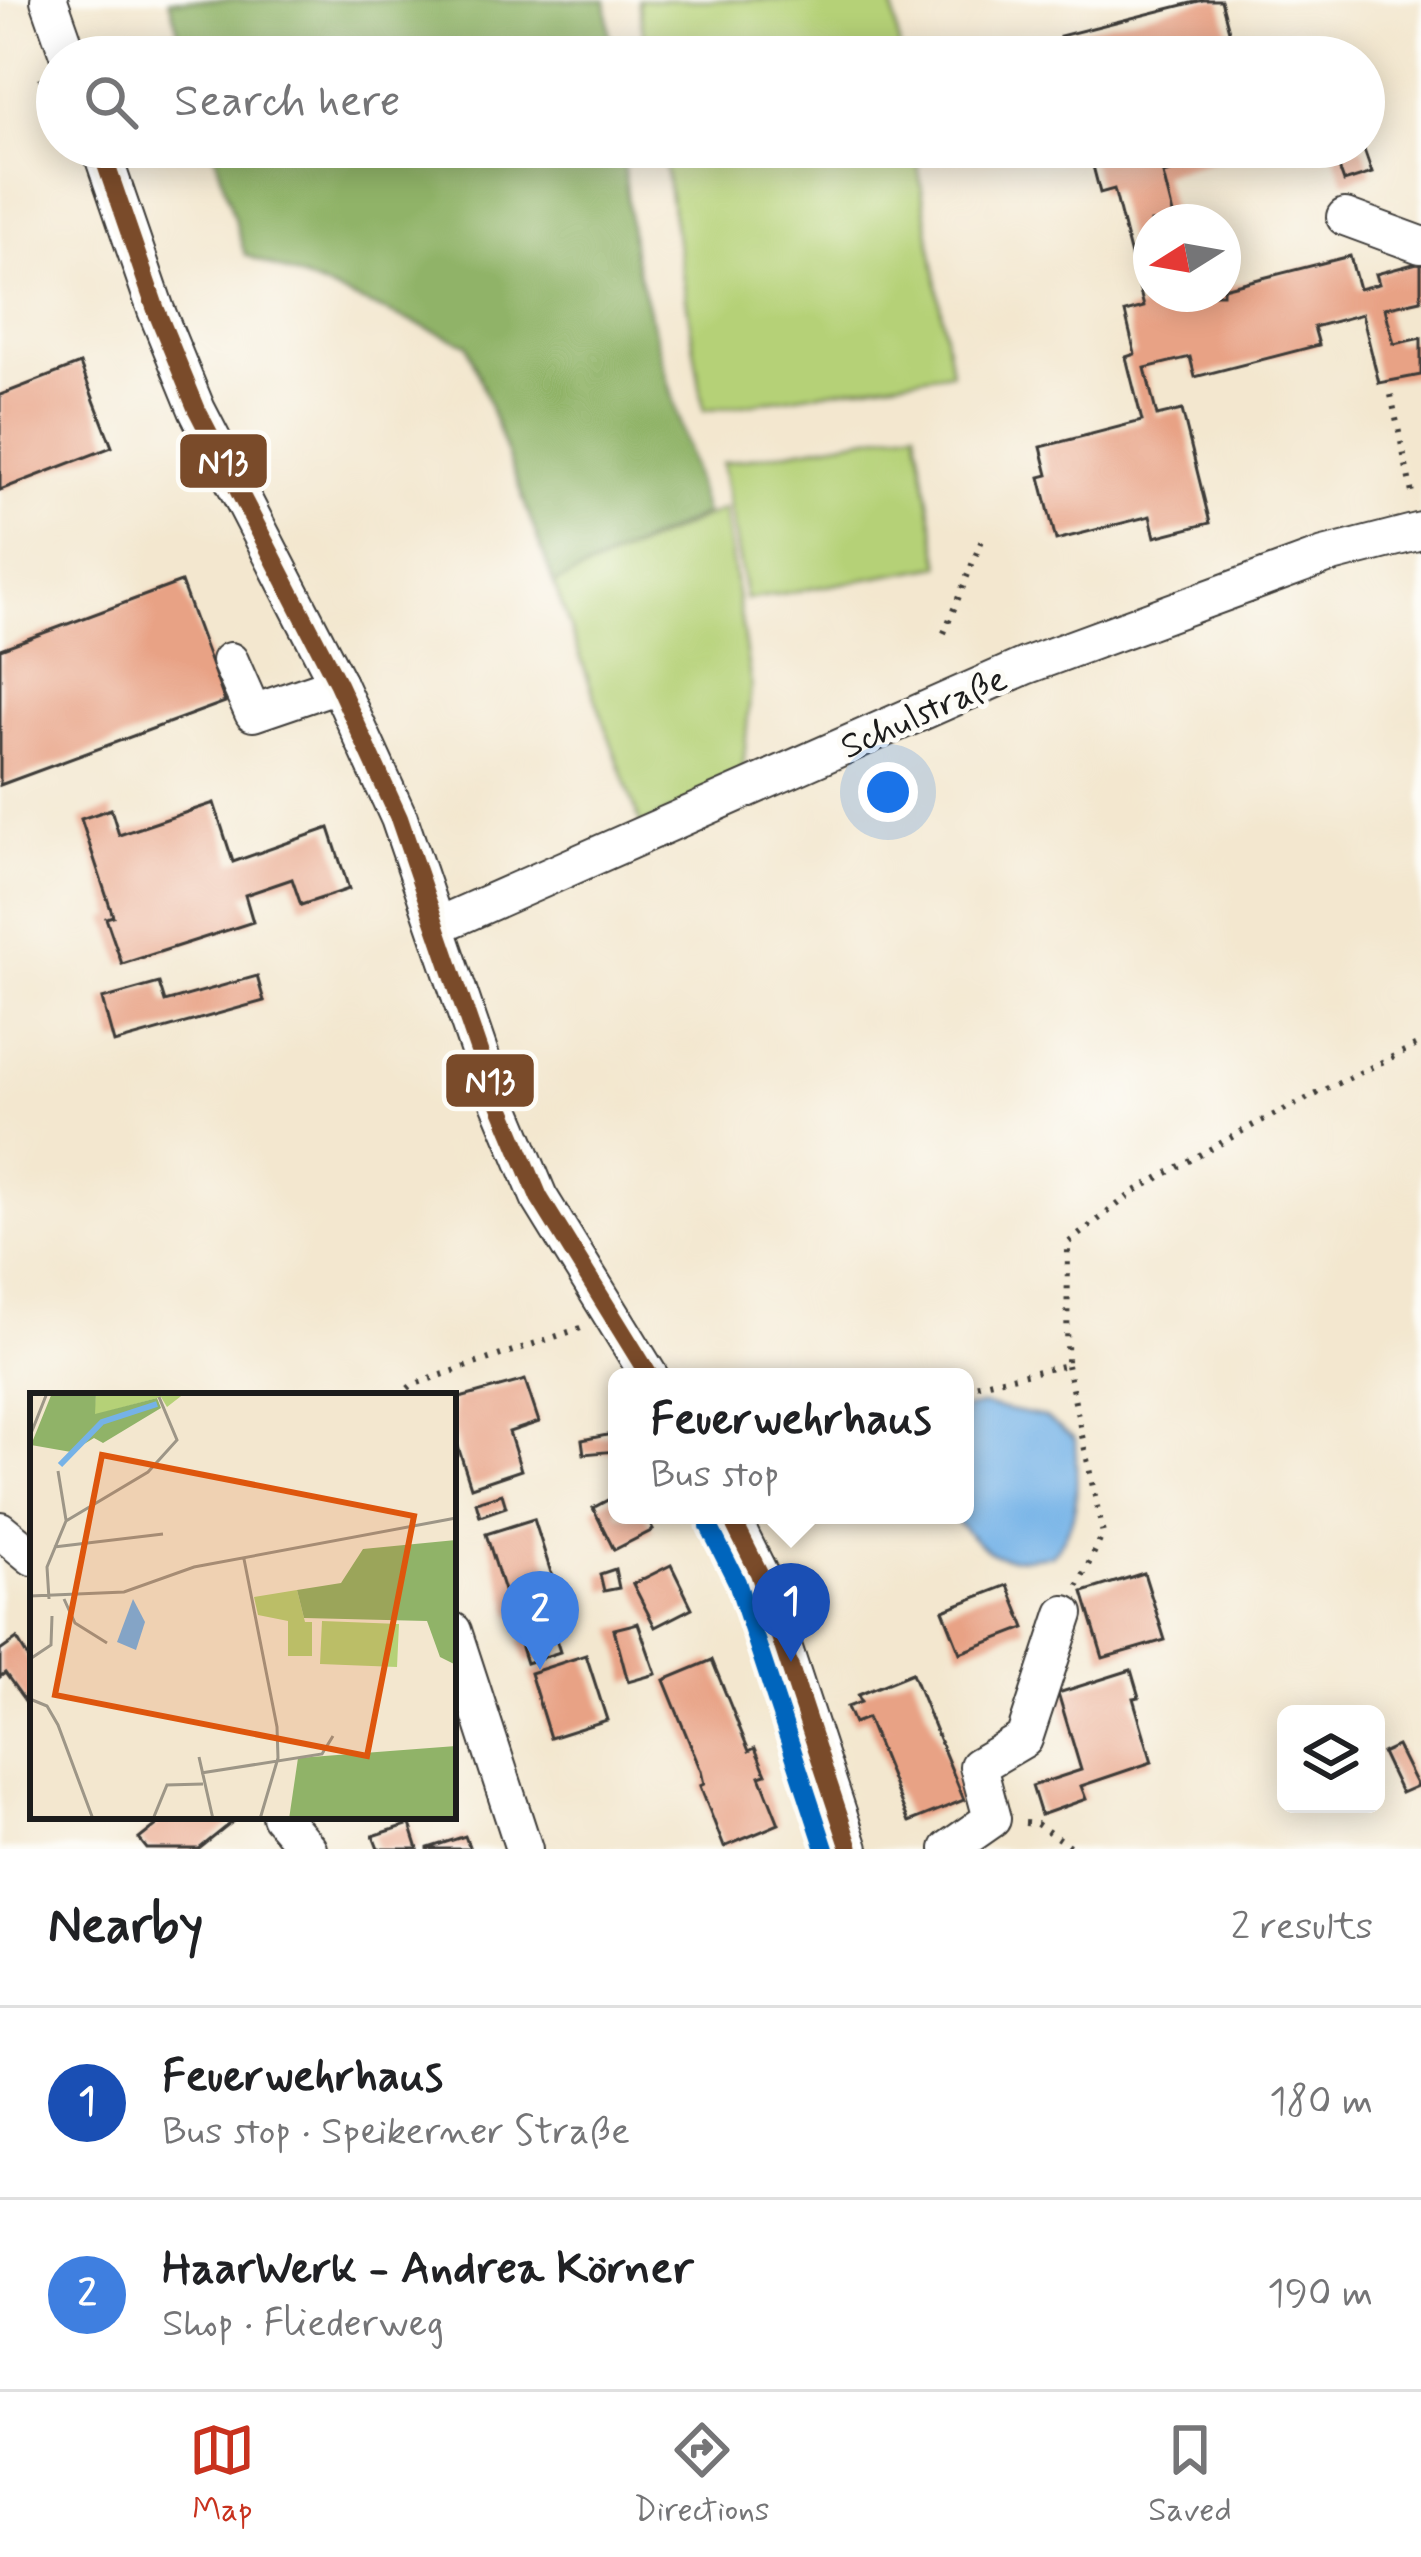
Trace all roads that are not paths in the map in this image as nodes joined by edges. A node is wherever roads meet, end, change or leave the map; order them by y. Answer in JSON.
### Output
{"nodes":[{"id":1,"x":49,"y":0,"type":"edge"},
{"id":2,"x":62,"y":36,"type":"edge"},
{"id":3,"x":107,"y":168,"type":"edge"},
{"id":4,"x":1345,"y":217,"type":"dead end"},
{"id":5,"x":1421,"y":245,"type":"edge"},
{"id":6,"x":1420,"y":531,"type":"edge"},
{"id":7,"x":230,"y":661,"type":"dead end"},
{"id":8,"x":338,"y":684,"type":"junction"},
{"id":9,"x":439,"y":925,"type":"junction"},
{"id":10,"x":645,"y":1368,"type":"edge"},
{"id":11,"x":734,"y":1524,"type":"edge"},
{"id":12,"x":0,"y":1530,"type":"edge"},
{"id":13,"x":30,"y":1555,"type":"edge"},
{"id":14,"x":1065,"y":1614,"type":"road end"},
{"id":15,"x":456,"y":1640,"type":"edge"},
{"id":16,"x":283,"y":1819,"type":"edge"},
{"id":17,"x":308,"y":1849,"type":"edge"},
{"id":18,"x":524,"y":1849,"type":"edge"},
{"id":19,"x":850,"y":1849,"type":"edge"},
{"id":20,"x":949,"y":1849,"type":"edge"}],
"edges":[{"from":1,"to":2,"type":"street"},
{"from":3,"to":8,"type":"street"},
{"from":4,"to":5,"type":"street"},
{"from":6,"to":9,"type":"street","name":"Schulstraße"},
{"from":7,"to":8,"type":"street"},
{"from":8,"to":9,"type":"street"},
{"from":9,"to":10,"type":"street"},
{"from":11,"to":19,"type":"street"},
{"from":12,"to":13,"type":"street"},
{"from":14,"to":20,"type":"street"},
{"from":15,"to":18,"type":"street"},
{"from":16,"to":17,"type":"street"}]}
